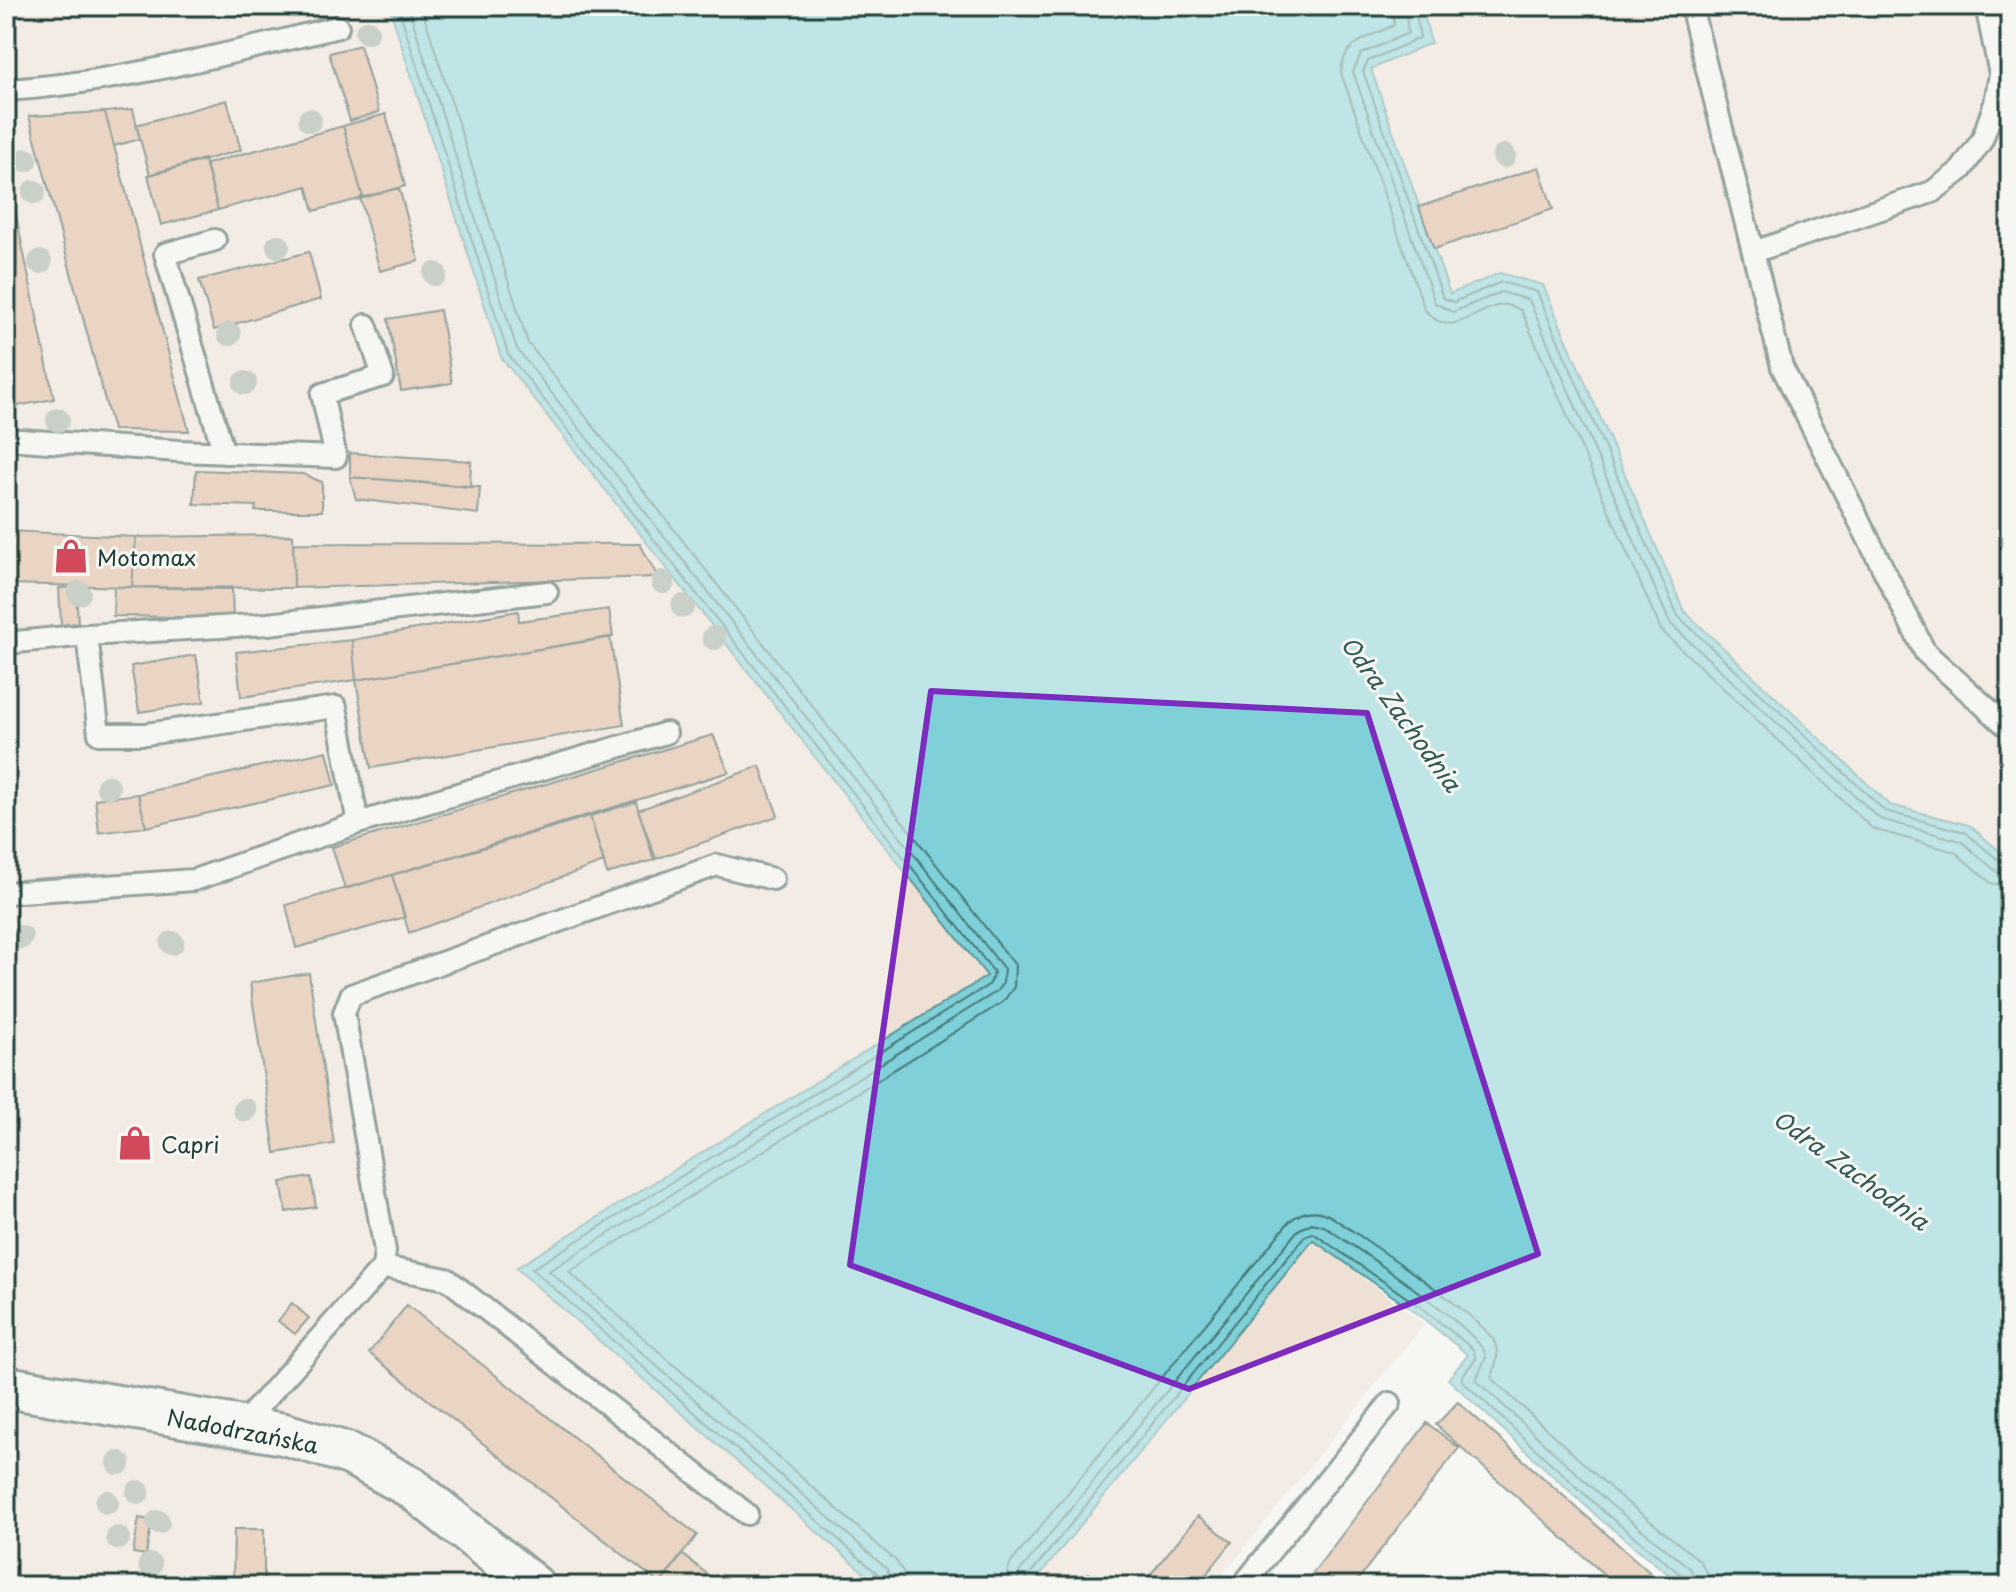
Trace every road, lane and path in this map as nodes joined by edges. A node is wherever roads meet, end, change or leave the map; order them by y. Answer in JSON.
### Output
{"nodes":[{"id":1,"x":1691,"y":6,"type":"edge"},
{"id":2,"x":1986,"y":6,"type":"edge"},
{"id":3,"x":338,"y":27,"type":"dead end"},
{"id":4,"x":6,"y":90,"type":"edge"},
{"id":5,"x":215,"y":240,"type":"dead end"},
{"id":6,"x":1753,"y":252,"type":"junction"},
{"id":7,"x":366,"y":325,"type":"dead end"},
{"id":8,"x":6,"y":439,"type":"edge"},
{"id":9,"x":224,"y":453,"type":"junction"},
{"id":10,"x":547,"y":592,"type":"dead end"},
{"id":11,"x":87,"y":635,"type":"junction"},
{"id":12,"x":6,"y":643,"type":"edge"},
{"id":13,"x":2010,"y":729,"type":"edge"},
{"id":14,"x":666,"y":733,"type":"dead end"},
{"id":15,"x":358,"y":823,"type":"junction"},
{"id":16,"x":773,"y":879,"type":"dead end"},
{"id":17,"x":6,"y":893,"type":"edge"},
{"id":18,"x":383,"y":1267,"type":"junction"},
{"id":19,"x":6,"y":1387,"type":"edge"},
{"id":20,"x":1390,"y":1403,"type":"dead end"},
{"id":21,"x":241,"y":1426,"type":"junction"},
{"id":22,"x":747,"y":1514,"type":"dead end"},
{"id":23,"x":534,"y":1586,"type":"edge"},
{"id":24,"x":1242,"y":1586,"type":"edge"}],
"edges":[{"from":1,"to":6,"type":"lane"},
{"from":2,"to":6,"type":"lane"},
{"from":3,"to":4,"type":"lane"},
{"from":5,"to":9,"type":"lane"},
{"from":6,"to":13,"type":"lane"},
{"from":7,"to":9,"type":"lane"},
{"from":8,"to":9,"type":"lane"},
{"from":10,"to":11,"type":"lane"},
{"from":11,"to":12,"type":"lane"},
{"from":11,"to":15,"type":"lane"},
{"from":14,"to":15,"type":"lane"},
{"from":15,"to":17,"type":"lane"},
{"from":16,"to":18,"type":"lane"},
{"from":18,"to":21,"type":"lane"},
{"from":18,"to":22,"type":"lane"},
{"from":19,"to":21,"type":"street","name":"Nadodrzańska"},
{"from":20,"to":24,"type":"lane"},
{"from":21,"to":23,"type":"street","name":"Nadodrzańska"}]}
